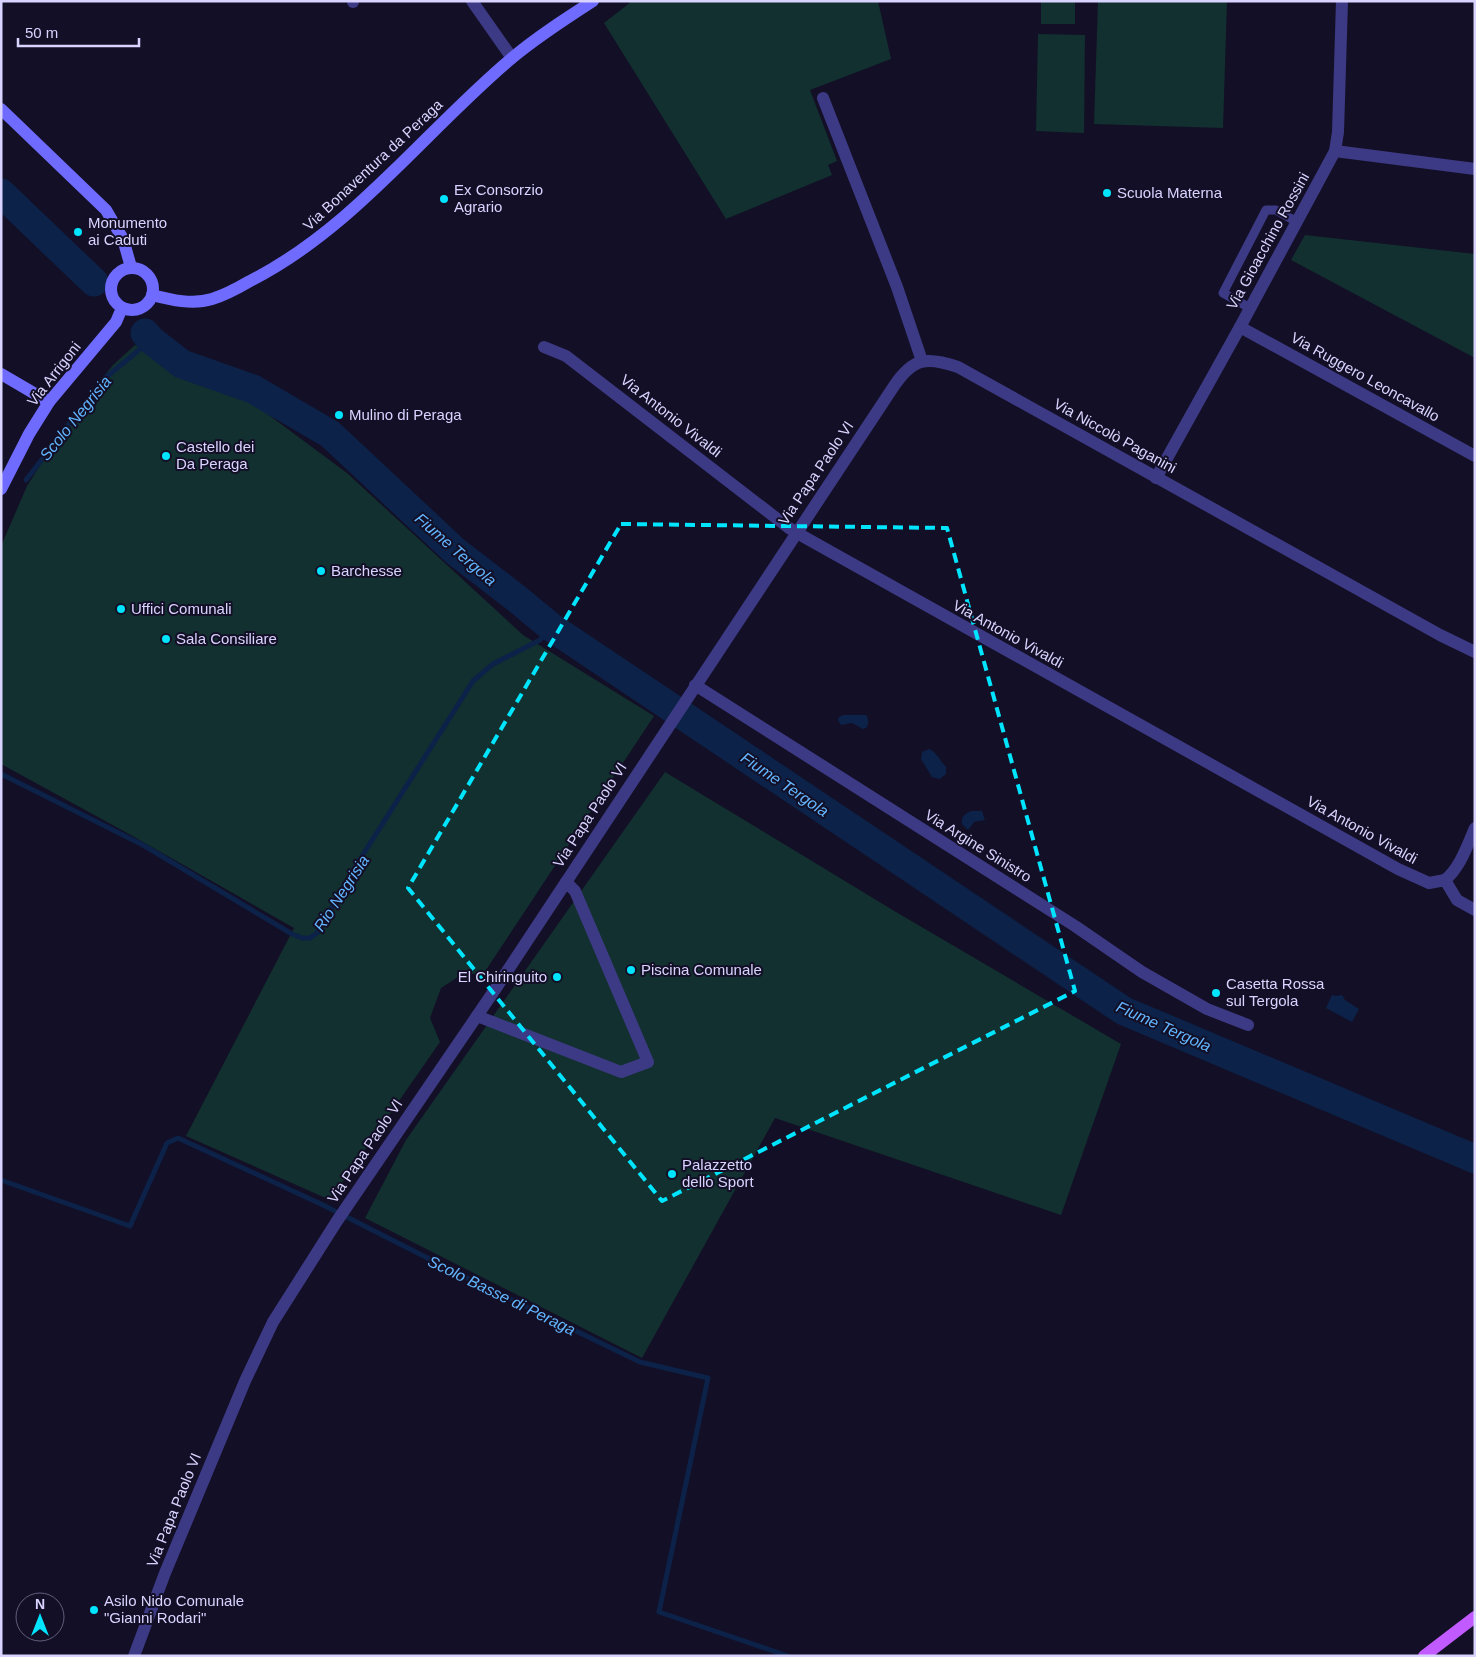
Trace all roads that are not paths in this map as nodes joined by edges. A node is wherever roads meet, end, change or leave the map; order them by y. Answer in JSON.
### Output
{"nodes":[{"id":1,"x":472,"y":1,"type":"edge"},
{"id":2,"x":593,"y":1,"type":"edge"},
{"id":3,"x":1342,"y":1,"type":"edge"},
{"id":4,"x":512,"y":58,"type":"junction"},
{"id":5,"x":823,"y":98,"type":"dead end"},
{"id":6,"x":1,"y":109,"type":"edge"},
{"id":7,"x":1335,"y":151,"type":"junction"},
{"id":8,"x":1475,"y":169,"type":"edge"},
{"id":9,"x":1297,"y":222,"type":"junction"},
{"id":10,"x":131,"y":267,"type":"junction"},
{"id":11,"x":152,"y":295,"type":"junction"},
{"id":12,"x":122,"y":308,"type":"junction"},
{"id":13,"x":1250,"y":308,"type":"junction"},
{"id":14,"x":1240,"y":327,"type":"junction"},
{"id":15,"x":544,"y":347,"type":"dead end"},
{"id":16,"x":922,"y":361,"type":"junction"},
{"id":17,"x":1,"y":374,"type":"edge"},
{"id":18,"x":49,"y":402,"type":"junction"},
{"id":19,"x":1475,"y":456,"type":"edge"},
{"id":20,"x":1156,"y":478,"type":"junction"},
{"id":21,"x":1,"y":488,"type":"edge"},
{"id":22,"x":796,"y":533,"type":"junction"},
{"id":23,"x":1475,"y":652,"type":"edge"},
{"id":24,"x":695,"y":685,"type":"junction"},
{"id":25,"x":1475,"y":828,"type":"edge"},
{"id":26,"x":1445,"y":880,"type":"junction"},
{"id":27,"x":566,"y":882,"type":"junction"},
{"id":28,"x":1475,"y":910,"type":"edge"},
{"id":29,"x":476,"y":1016,"type":"junction"},
{"id":30,"x":1248,"y":1025,"type":"dead end"},
{"id":31,"x":1475,"y":1617,"type":"edge"},
{"id":32,"x":134,"y":1656,"type":"edge"},
{"id":33,"x":1424,"y":1656,"type":"edge"}],
"edges":[{"from":1,"to":4,"type":"street"},
{"from":2,"to":4,"type":"main road","name":"Via Bonaventura da Peraga"},
{"from":3,"to":7,"type":"street","name":"Via Gioacchino Rossini"},
{"from":4,"to":11,"type":"main road","name":"Via Bonaventura da Peraga"},
{"from":5,"to":16,"type":"street"},
{"from":6,"to":10,"type":"main road"},
{"from":7,"to":8,"type":"street"},
{"from":7,"to":9,"type":"street","name":"Via Gioacchino Rossini"},
{"from":9,"to":13,"type":"street","name":"Via Gioacchino Rossini"},
{"from":9,"to":13,"type":"lane"},
{"from":10,"to":11,"type":"main road"},
{"from":10,"to":12,"type":"main road"},
{"from":11,"to":12,"type":"main road"},
{"from":12,"to":18,"type":"main road","name":"Via Arrigoni"},
{"from":13,"to":14,"type":"street","name":"Via Gioacchino Rossini"},
{"from":14,"to":19,"type":"street","name":"Via Ruggero Leoncavallo"},
{"from":14,"to":20,"type":"street","name":"Via Gioacchino Rossini"},
{"from":15,"to":22,"type":"street","name":"Via Antonio Vivaldi"},
{"from":16,"to":20,"type":"street","name":"Via Niccolò Paganini"},
{"from":16,"to":22,"type":"street","name":"Via Papa Paolo VI"},
{"from":17,"to":18,"type":"main road"},
{"from":18,"to":21,"type":"main road","name":"Via Arrigoni"},
{"from":20,"to":23,"type":"street","name":"Via Niccolò Paganini"},
{"from":22,"to":24,"type":"street","name":"Via Papa Paolo VI"},
{"from":22,"to":26,"type":"street","name":"Via Antonio Vivaldi"},
{"from":24,"to":27,"type":"street","name":"Via Papa Paolo VI"},
{"from":24,"to":30,"type":"street","name":"Via Argine Sinistro"},
{"from":25,"to":26,"type":"street"},
{"from":26,"to":28,"type":"street"},
{"from":27,"to":29,"type":"street","name":"Via Papa Paolo VI"},
{"from":27,"to":29,"type":"street"},
{"from":29,"to":32,"type":"street","name":"Via Papa Paolo VI"},
{"from":31,"to":33,"type":"main road"}]}
